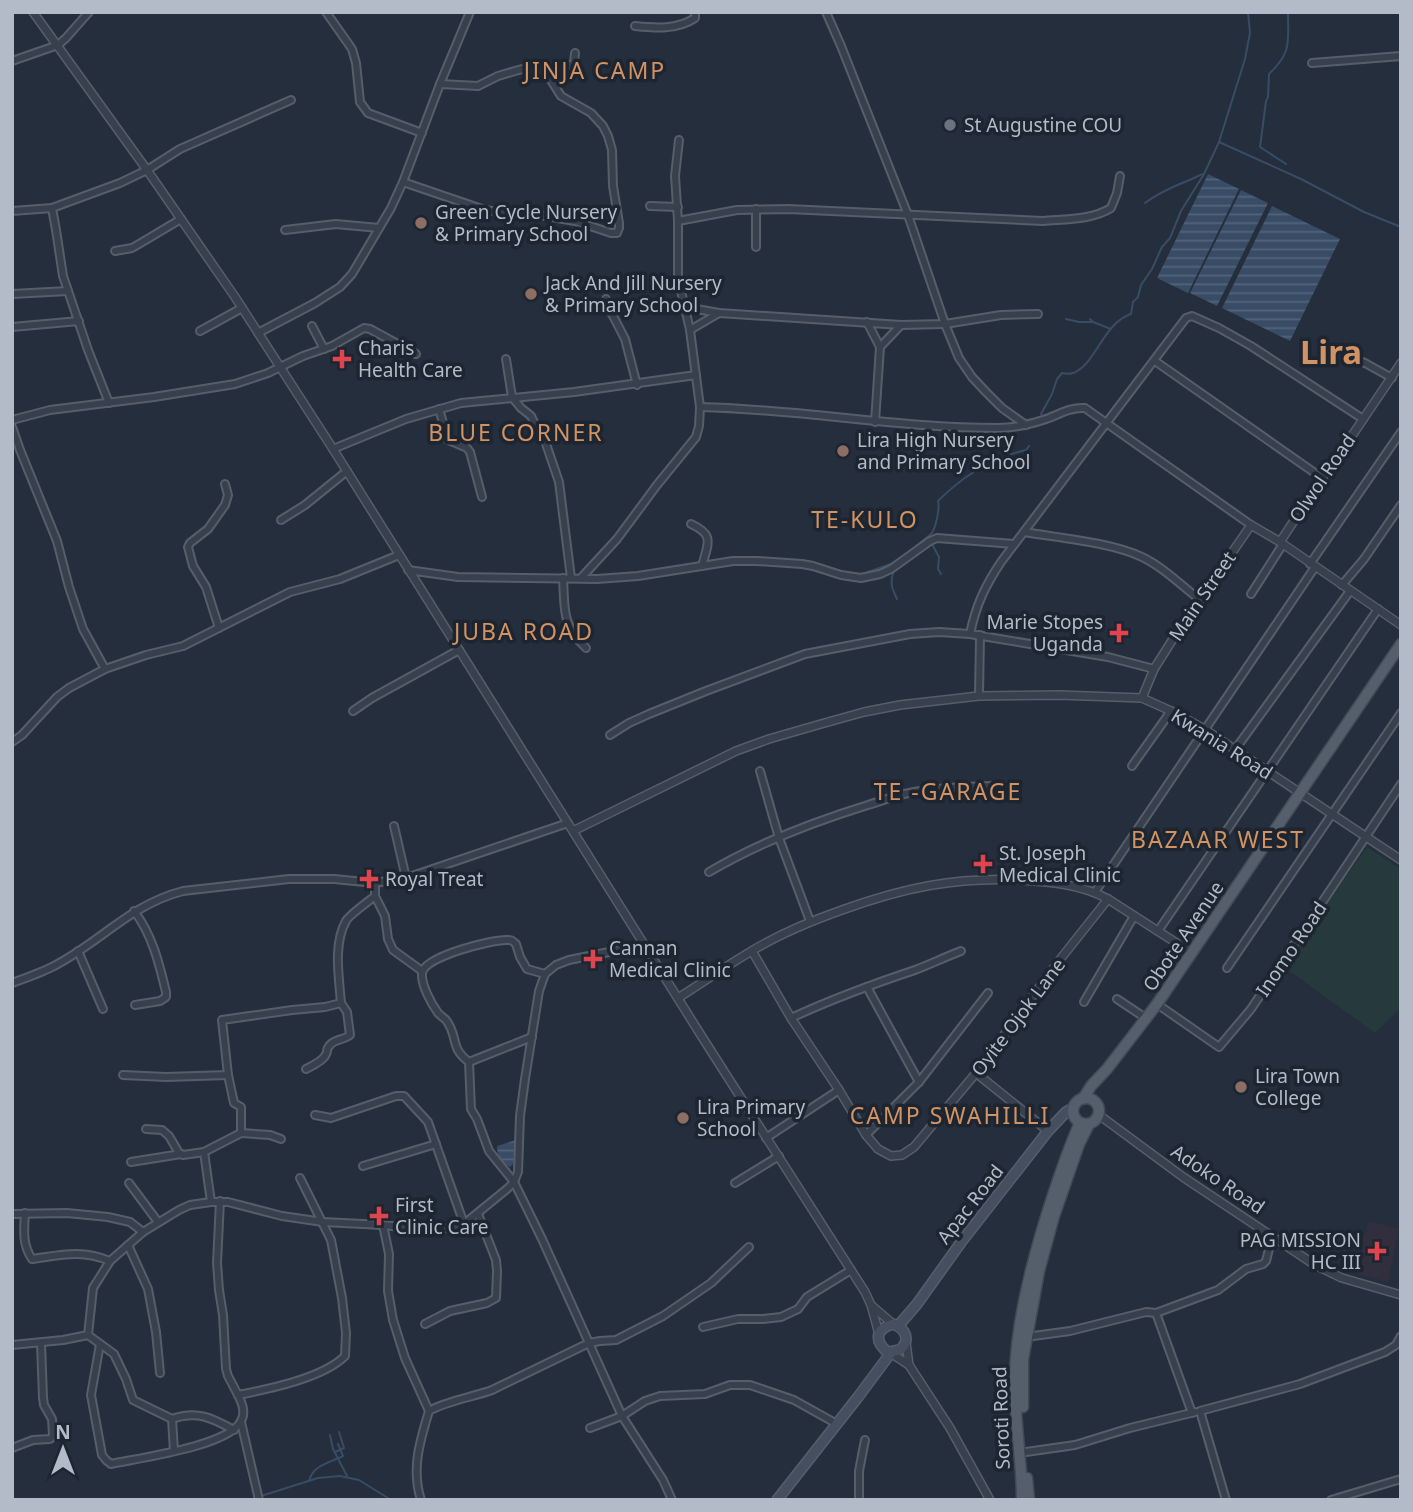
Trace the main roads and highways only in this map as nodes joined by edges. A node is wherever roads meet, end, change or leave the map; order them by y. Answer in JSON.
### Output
{"nodes":[{"id":1,"x":1401,"y":645,"type":"edge"},
{"id":2,"x":1087,"y":1099,"type":"junction"},
{"id":3,"x":1073,"y":1108,"type":"junction"},
{"id":4,"x":1085,"y":1124,"type":"junction"},
{"id":5,"x":896,"y":1325,"type":"junction"},
{"id":6,"x":1022,"y":1336,"type":"junction"},
{"id":7,"x":889,"y":1353,"type":"junction"},
{"id":8,"x":777,"y":1500,"type":"edge"},
{"id":9,"x":1022,"y":1500,"type":"edge"},
{"id":10,"x":1029,"y":1500,"type":"edge"}],
"edges":[{"from":1,"to":2,"type":"main road","name":"Obote Avenue"},
{"from":2,"to":3,"type":"main road"},
{"from":2,"to":4,"type":"main road"},
{"from":3,"to":4,"type":"main road"},
{"from":3,"to":5,"type":"main road","name":"Apac Road"},
{"from":4,"to":6,"type":"main road"},
{"from":5,"to":7,"type":"main road"},
{"from":5,"to":7,"type":"main road"},
{"from":6,"to":9,"type":"main road","name":"Soroti Road"},
{"from":6,"to":10,"type":"main road","name":"Soroti Road"},
{"from":7,"to":8,"type":"main road"}]}
